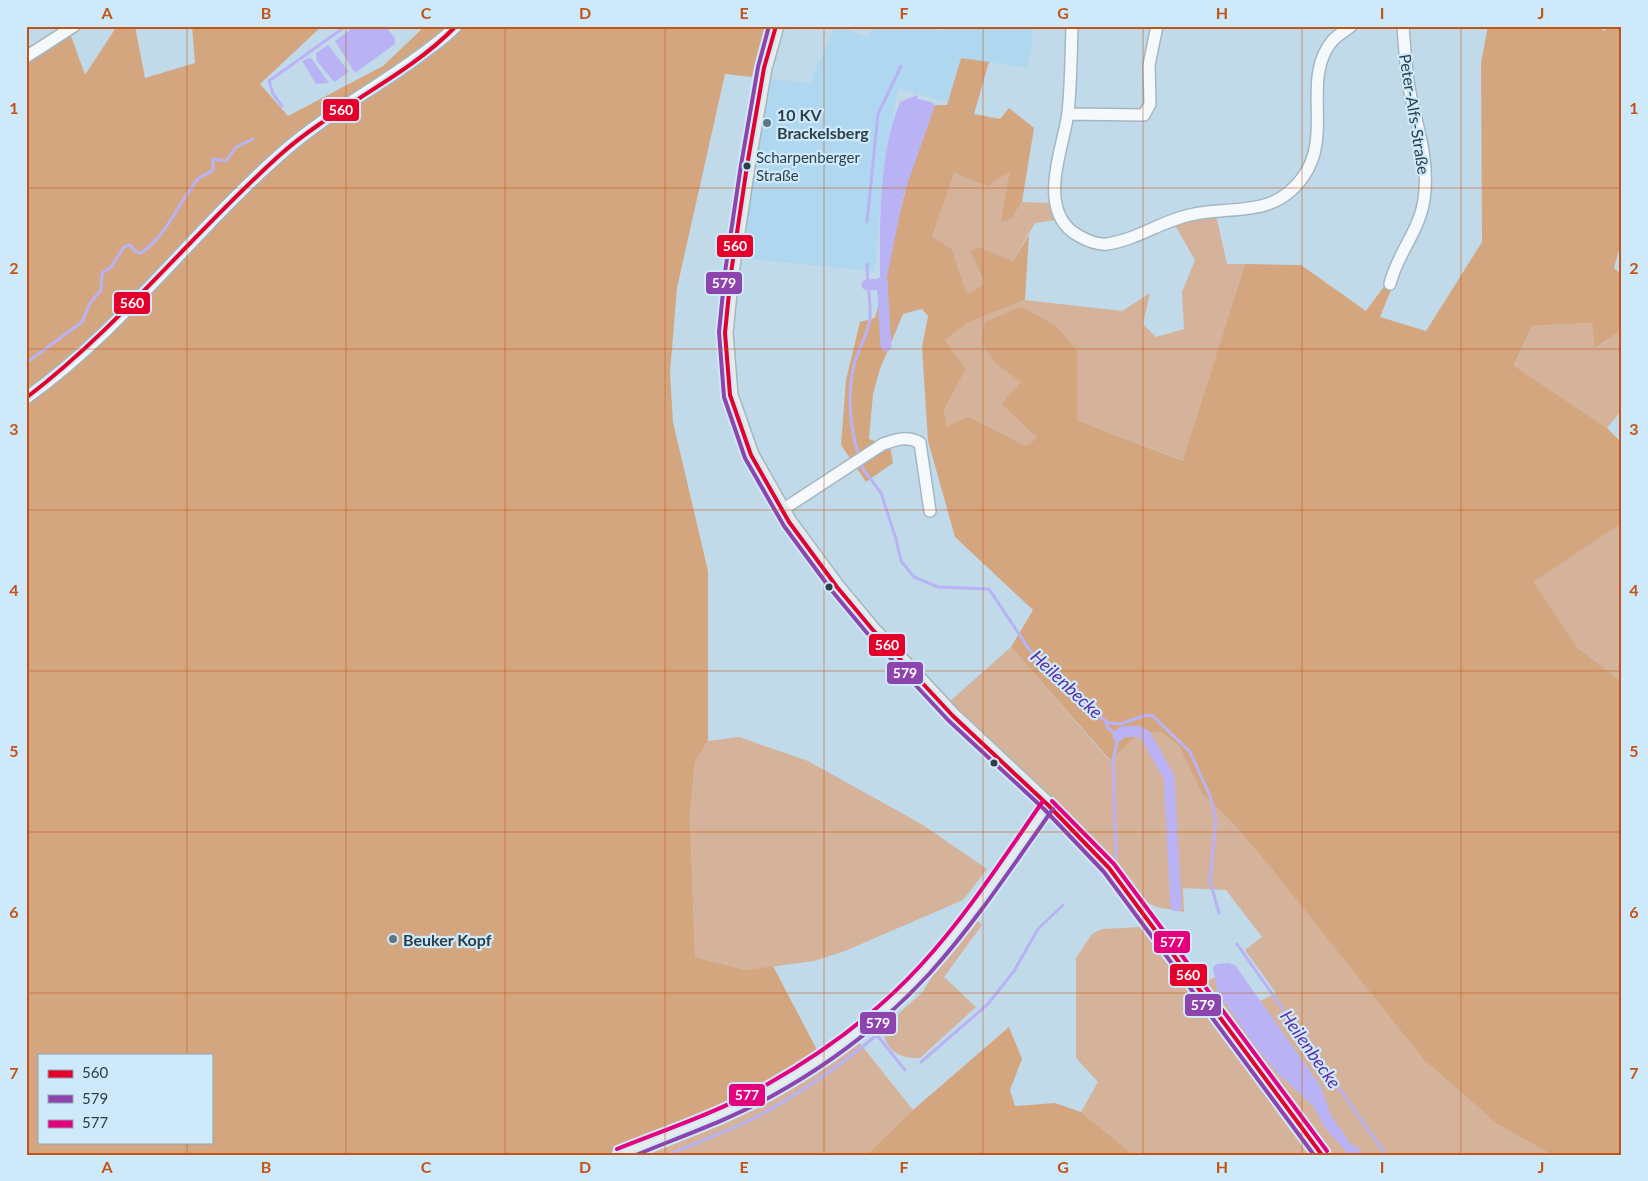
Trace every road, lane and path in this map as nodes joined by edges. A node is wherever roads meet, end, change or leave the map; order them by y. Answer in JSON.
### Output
{"nodes":[{"id":1,"x":74,"y":26,"type":"edge"},
{"id":2,"x":456,"y":26,"type":"edge"},
{"id":3,"x":776,"y":26,"type":"edge"},
{"id":4,"x":1072,"y":26,"type":"edge"},
{"id":5,"x":1157,"y":26,"type":"edge"},
{"id":6,"x":1351,"y":26,"type":"edge"},
{"id":7,"x":1403,"y":26,"type":"edge"},
{"id":8,"x":26,"y":58,"type":"edge"},
{"id":9,"x":1068,"y":114,"type":"junction"},
{"id":10,"x":1390,"y":284,"type":"dead end"},
{"id":11,"x":26,"y":398,"type":"edge"},
{"id":12,"x":782,"y":510,"type":"junction"},
{"id":13,"x":930,"y":511,"type":"dead end"},
{"id":14,"x":1048,"y":805,"type":"junction"},
{"id":15,"x":619,"y":1155,"type":"edge"},
{"id":16,"x":1322,"y":1155,"type":"edge"}],
"edges":[{"from":1,"to":8,"type":"street"},
{"from":2,"to":11,"type":"street"},
{"from":3,"to":12,"type":"main road"},
{"from":4,"to":9,"type":"street"},
{"from":5,"to":9,"type":"street"},
{"from":6,"to":9,"type":"street"},
{"from":7,"to":10,"type":"street","name":"Peter-Alfs-Straße"},
{"from":12,"to":13,"type":"street"},
{"from":12,"to":14,"type":"main road"},
{"from":14,"to":15,"type":"main road"},
{"from":14,"to":16,"type":"main road"}]}
